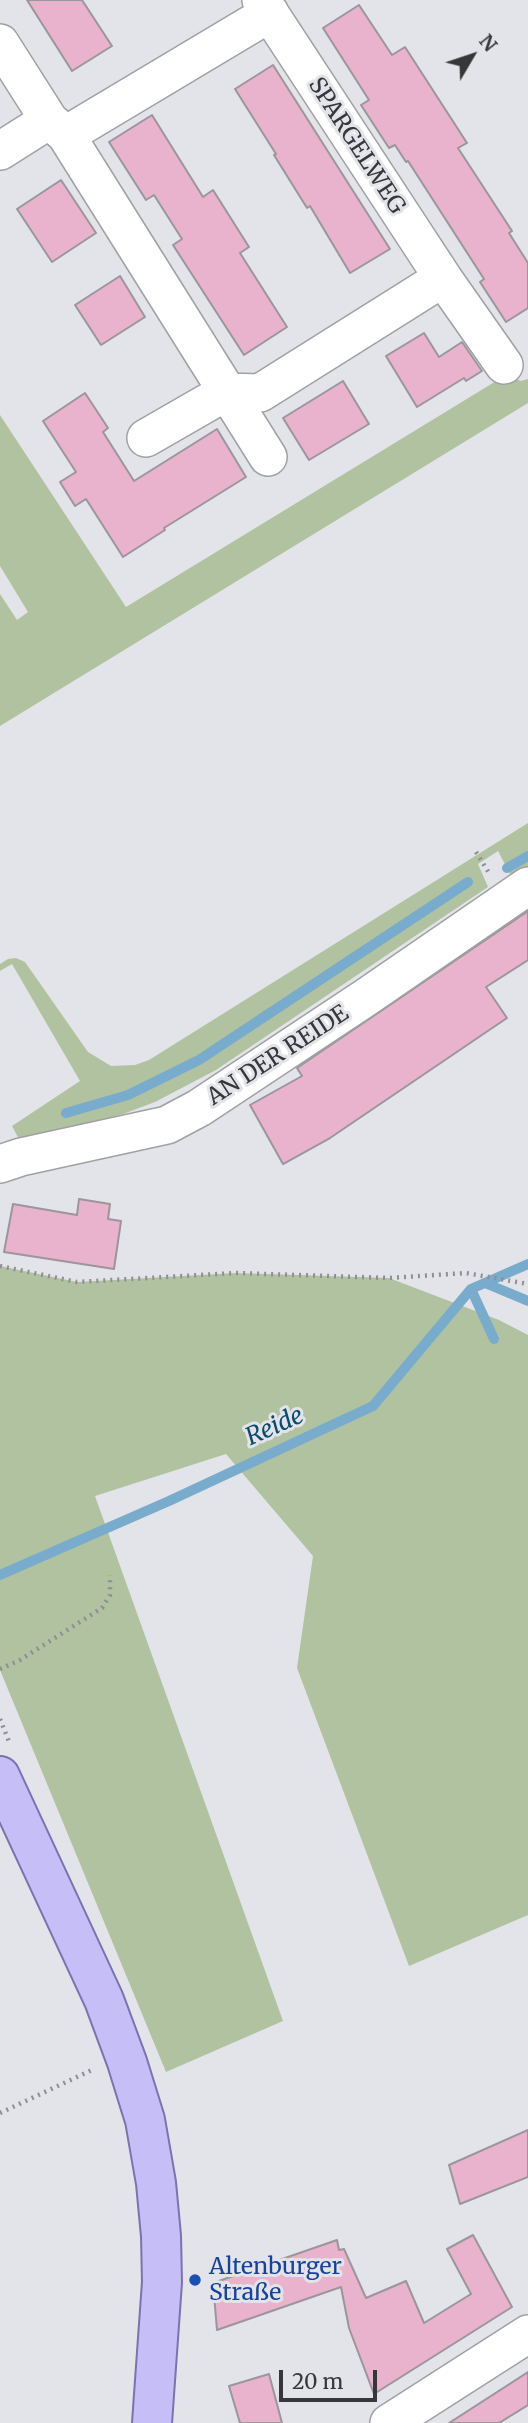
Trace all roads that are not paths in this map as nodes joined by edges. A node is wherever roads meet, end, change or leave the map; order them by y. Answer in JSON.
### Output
{"nodes":[{"id":1,"x":266,"y":7,"type":"edge"},
{"id":2,"x":0,"y":43,"type":"edge"},
{"id":3,"x":57,"y":128,"type":"junction"},
{"id":4,"x":0,"y":151,"type":"edge"},
{"id":5,"x":443,"y":278,"type":"junction"},
{"id":6,"x":504,"y":365,"type":"dead end"},
{"id":7,"x":226,"y":392,"type":"junction"},
{"id":8,"x":146,"y":438,"type":"dead end"},
{"id":9,"x":268,"y":457,"type":"dead end"},
{"id":10,"x":528,"y":886,"type":"edge"},
{"id":11,"x":0,"y":1164,"type":"edge"},
{"id":12,"x":0,"y":1776,"type":"edge"},
{"id":13,"x":528,"y":2334,"type":"edge"},
{"id":14,"x":152,"y":2423,"type":"edge"},
{"id":15,"x":389,"y":2423,"type":"edge"}],
"edges":[{"from":1,"to":3,"type":"street","name":"SPARGELWEG"},
{"from":1,"to":5,"type":"street","name":"SPARGELWEG"},
{"from":2,"to":3,"type":"street"},
{"from":3,"to":4,"type":"street","name":"SPARGELWEG"},
{"from":3,"to":7,"type":"street"},
{"from":5,"to":6,"type":"street","name":"SPARGELWEG"},
{"from":5,"to":7,"type":"street"},
{"from":7,"to":8,"type":"street"},
{"from":7,"to":9,"type":"street"},
{"from":10,"to":11,"type":"street","name":"AN DER REIDE"},
{"from":12,"to":14,"type":"main road"},
{"from":13,"to":15,"type":"street"}]}
